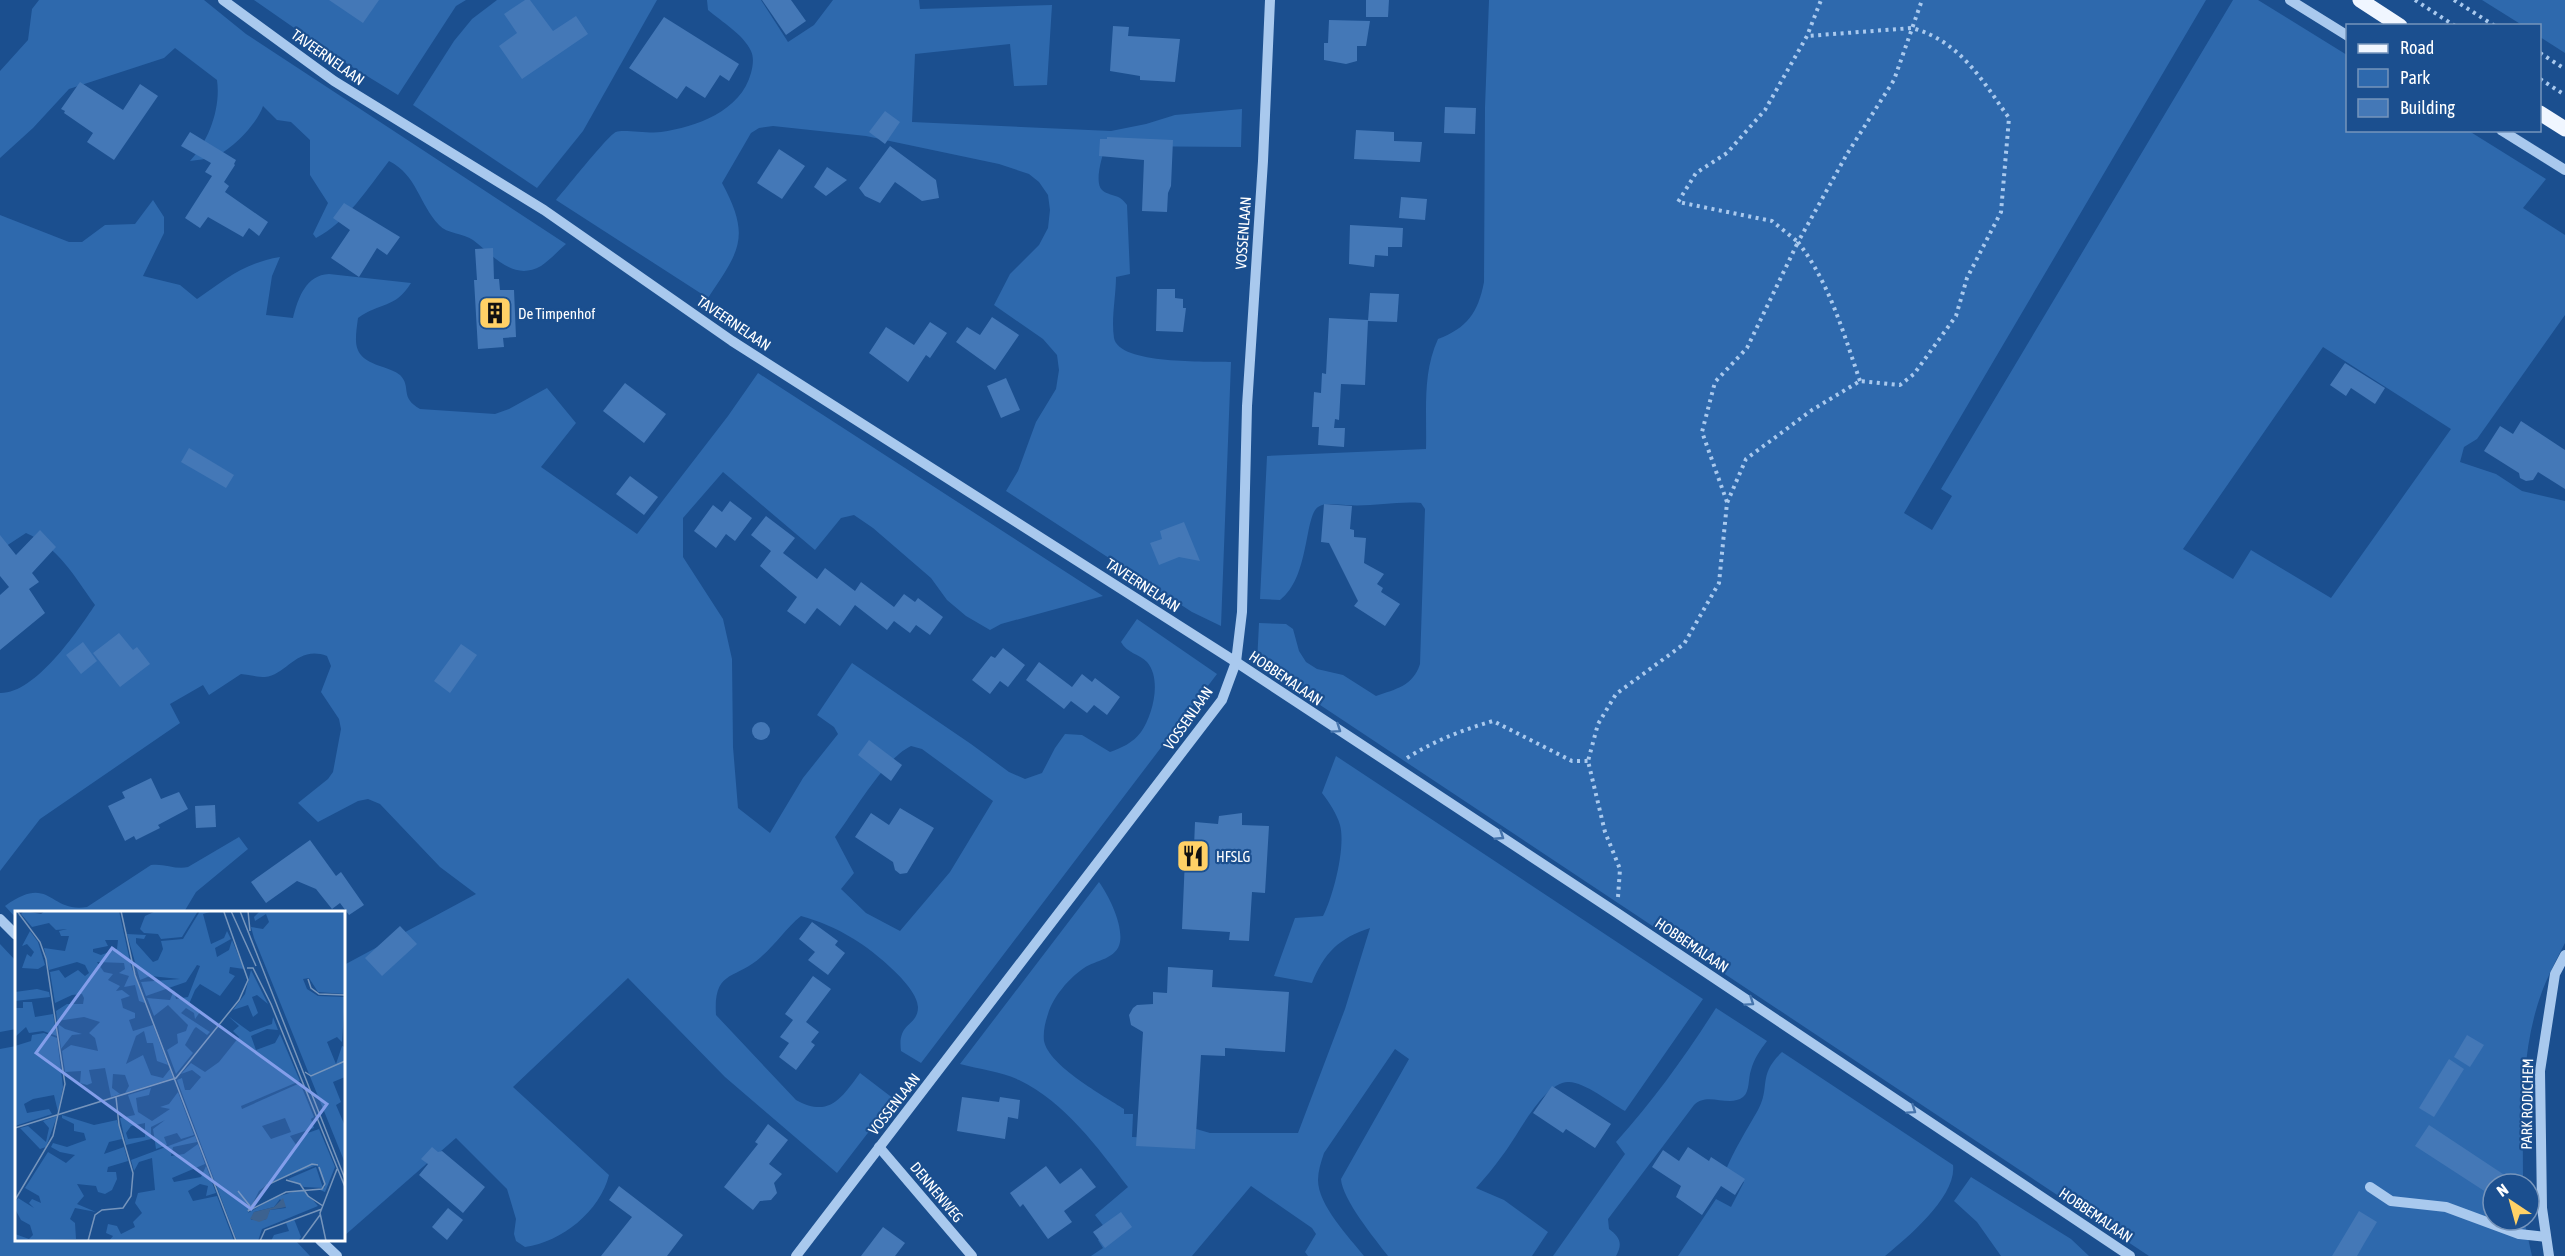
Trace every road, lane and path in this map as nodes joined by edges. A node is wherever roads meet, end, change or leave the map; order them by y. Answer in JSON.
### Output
{"nodes":[{"id":1,"x":223,"y":0,"type":"edge"},
{"id":2,"x":1270,"y":0,"type":"edge"},
{"id":3,"x":1821,"y":0,"type":"edge"},
{"id":4,"x":1922,"y":0,"type":"edge"},
{"id":5,"x":2290,"y":0,"type":"edge"},
{"id":6,"x":2360,"y":0,"type":"edge"},
{"id":7,"x":2415,"y":0,"type":"edge"},
{"id":8,"x":2454,"y":0,"type":"edge"},
{"id":9,"x":2397,"y":24,"type":"edge"},
{"id":10,"x":2452,"y":24,"type":"edge"},
{"id":11,"x":2492,"y":24,"type":"edge"},
{"id":12,"x":1912,"y":28,"type":"junction"},
{"id":13,"x":2346,"y":35,"type":"edge"},
{"id":14,"x":1807,"y":36,"type":"junction"},
{"id":15,"x":2541,"y":54,"type":"edge"},
{"id":16,"x":2565,"y":69,"type":"edge"},
{"id":17,"x":2541,"y":80,"type":"edge"},
{"id":18,"x":2565,"y":95,"type":"edge"},
{"id":19,"x":2541,"y":114,"type":"edge"},
{"id":20,"x":2565,"y":129,"type":"edge"},
{"id":21,"x":2503,"y":132,"type":"edge"},
{"id":22,"x":2565,"y":170,"type":"edge"},
{"id":23,"x":1798,"y":242,"type":"junction"},
{"id":24,"x":1860,"y":381,"type":"junction"},
{"id":25,"x":1727,"y":503,"type":"junction"},
{"id":26,"x":1236,"y":662,"type":"junction"},
{"id":27,"x":1587,"y":761,"type":"junction"},
{"id":28,"x":1394,"y":767,"type":"junction"},
{"id":29,"x":1617,"y":913,"type":"junction"},
{"id":30,"x":0,"y":919,"type":"edge"},
{"id":31,"x":15,"y":934,"type":"edge"},
{"id":32,"x":2565,"y":955,"type":"edge"},
{"id":33,"x":879,"y":1147,"type":"junction"},
{"id":34,"x":2370,"y":1187,"type":"dead end"},
{"id":35,"x":2546,"y":1237,"type":"junction"},
{"id":36,"x":322,"y":1241,"type":"edge"},
{"id":37,"x":337,"y":1256,"type":"edge"},
{"id":38,"x":796,"y":1256,"type":"edge"},
{"id":39,"x":972,"y":1256,"type":"edge"},
{"id":40,"x":2130,"y":1256,"type":"edge"},
{"id":41,"x":2549,"y":1256,"type":"edge"}],
"edges":[{"from":1,"to":26,"type":"street","name":"TAVEERNELAAN"},
{"from":2,"to":26,"type":"street","name":"VOSSENLAAN"},
{"from":3,"to":14,"type":"path"},
{"from":4,"to":12,"type":"path"},
{"from":5,"to":13,"type":"street"},
{"from":6,"to":9,"type":"main road"},
{"from":7,"to":10,"type":"path"},
{"from":8,"to":11,"type":"path"},
{"from":12,"to":14,"type":"path"},
{"from":12,"to":23,"type":"path"},
{"from":12,"to":24,"type":"path"},
{"from":14,"to":23,"type":"path"},
{"from":15,"to":16,"type":"path"},
{"from":17,"to":18,"type":"path"},
{"from":19,"to":20,"type":"main road"},
{"from":21,"to":22,"type":"street"},
{"from":23,"to":24,"type":"path"},
{"from":23,"to":25,"type":"path"},
{"from":24,"to":25,"type":"path"},
{"from":25,"to":27,"type":"path"},
{"from":26,"to":28,"type":"street","name":"HOBBEMALAAN","one_way":true},
{"from":26,"to":33,"type":"street","name":"VOSSENLAAN"},
{"from":27,"to":28,"type":"path"},
{"from":27,"to":29,"type":"path"},
{"from":28,"to":29,"type":"street","name":"HOBBEMALAAN","one_way":true},
{"from":29,"to":40,"type":"street","name":"HOBBEMALAAN","one_way":true},
{"from":30,"to":31,"type":"street"},
{"from":32,"to":35,"type":"street","name":"PARK RODICHEM"},
{"from":33,"to":38,"type":"street","name":"VOSSENLAAN"},
{"from":33,"to":39,"type":"street","name":"DENNENWEG"},
{"from":34,"to":35,"type":"street"},
{"from":35,"to":41,"type":"street","name":"PARK RODICHEM"},
{"from":36,"to":37,"type":"street"}]}
